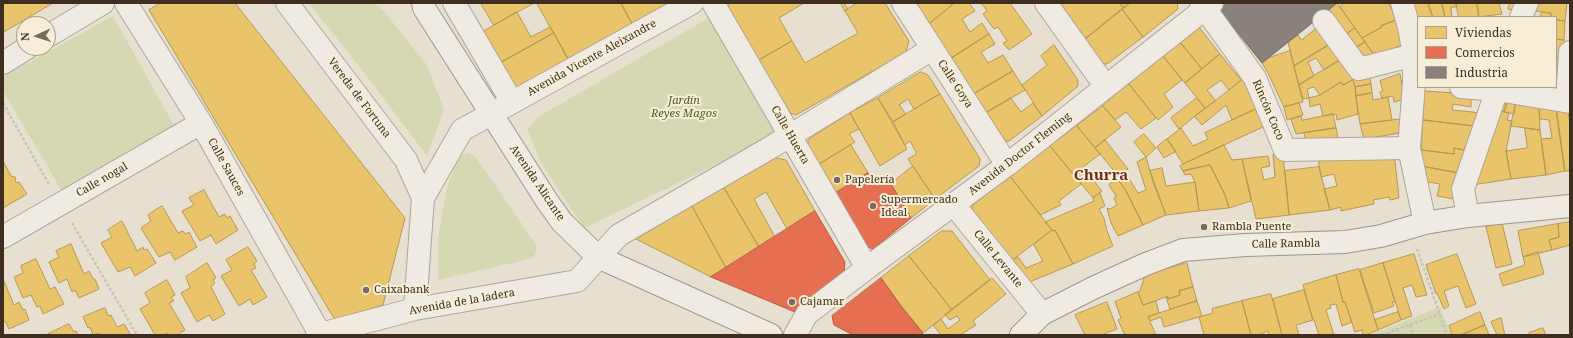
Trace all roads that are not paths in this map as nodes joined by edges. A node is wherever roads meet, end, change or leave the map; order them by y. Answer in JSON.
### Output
{"nodes":[{"id":1,"x":103,"y":3,"type":"edge"},
{"id":2,"x":126,"y":3,"type":"edge"},
{"id":3,"x":287,"y":3,"type":"edge"},
{"id":4,"x":454,"y":3,"type":"edge"},
{"id":5,"x":692,"y":3,"type":"edge"},
{"id":6,"x":713,"y":3,"type":"edge"},
{"id":7,"x":903,"y":3,"type":"edge"},
{"id":8,"x":1046,"y":3,"type":"edge"},
{"id":9,"x":1402,"y":3,"type":"edge"},
{"id":10,"x":1527,"y":3,"type":"edge"},
{"id":11,"x":421,"y":5,"type":"edge"},
{"id":12,"x":1206,"y":5,"type":"edge"},
{"id":13,"x":1521,"y":16,"type":"edge"},
{"id":14,"x":1324,"y":21,"type":"dead end"},
{"id":15,"x":1414,"y":27,"type":"edge"},
{"id":16,"x":56,"y":31,"type":"edge"},
{"id":17,"x":932,"y":49,"type":"junction"},
{"id":18,"x":1570,"y":52,"type":"edge"},
{"id":19,"x":16,"y":55,"type":"edge"},
{"id":20,"x":1414,"y":55,"type":"junction"},
{"id":21,"x":3,"y":63,"type":"edge"},
{"id":22,"x":1416,"y":83,"type":"edge"},
{"id":23,"x":1106,"y":86,"type":"junction"},
{"id":24,"x":1478,"y":88,"type":"edge"},
{"id":25,"x":1497,"y":89,"type":"edge"},
{"id":26,"x":512,"y":102,"type":"junction"},
{"id":27,"x":1568,"y":102,"type":"edge"},
{"id":28,"x":491,"y":113,"type":"junction"},
{"id":29,"x":201,"y":123,"type":"junction"},
{"id":30,"x":790,"y":135,"type":"junction"},
{"id":31,"x":1409,"y":148,"type":"junction"},
{"id":32,"x":1007,"y":166,"type":"junction"},
{"id":33,"x":423,"y":198,"type":"junction"},
{"id":34,"x":954,"y":205,"type":"junction"},
{"id":35,"x":1570,"y":206,"type":"edge"},
{"id":36,"x":1468,"y":216,"type":"junction"},
{"id":37,"x":1417,"y":225,"type":"junction"},
{"id":38,"x":3,"y":237,"type":"edge"},
{"id":39,"x":598,"y":257,"type":"junction"},
{"id":40,"x":867,"y":268,"type":"junction"},
{"id":41,"x":415,"y":309,"type":"junction"},
{"id":42,"x":1042,"y":314,"type":"junction"},
{"id":43,"x":318,"y":335,"type":"edge"},
{"id":44,"x":771,"y":335,"type":"edge"},
{"id":45,"x":795,"y":335,"type":"edge"},
{"id":46,"x":1021,"y":335,"type":"edge"}],
"edges":[{"from":1,"to":16,"type":"street"},
{"from":2,"to":29,"type":"street","name":"Calle Sauces"},
{"from":3,"to":33,"type":"street","name":"Vereda de Fortuna"},
{"from":4,"to":26,"type":"street"},
{"from":5,"to":26,"type":"street","name":"Avenida Vicente Aleixandre"},
{"from":6,"to":30,"type":"street","name":"Calle Huerta"},
{"from":7,"to":17,"type":"street","name":"Calle Goya"},
{"from":8,"to":23,"type":"street"},
{"from":9,"to":15,"type":"street"},
{"from":10,"to":13,"type":"street"},
{"from":11,"to":28,"type":"street","name":"Avenida Alicante"},
{"from":12,"to":23,"type":"street","name":"Avenida Doctor Fleming"},
{"from":12,"to":31,"type":"street","name":"Rincón Coco"},
{"from":14,"to":20,"type":"street"},
{"from":15,"to":20,"type":"street"},
{"from":17,"to":30,"type":"street","name":"Avenida de la ladera"},
{"from":17,"to":32,"type":"street","name":"Calle Goya"},
{"from":18,"to":27,"type":"street"},
{"from":19,"to":21,"type":"street"},
{"from":20,"to":22,"type":"street"},
{"from":22,"to":31,"type":"street"},
{"from":23,"to":32,"type":"street","name":"Avenida Doctor Fleming"},
{"from":24,"to":25,"type":"street"},
{"from":25,"to":27,"type":"street"},
{"from":25,"to":36,"type":"street"},
{"from":26,"to":28,"type":"street","name":"Avenida Vicente Aleixandre"},
{"from":28,"to":33,"type":"street","name":"Avenida Vicente Aleixandre"},
{"from":28,"to":39,"type":"street","name":"Avenida Alicante"},
{"from":29,"to":38,"type":"street","name":"Calle nogal"},
{"from":29,"to":43,"type":"street","name":"Calle Sauces"},
{"from":30,"to":39,"type":"street","name":"Avenida de la ladera"},
{"from":30,"to":40,"type":"street","name":"Calle Huerta"},
{"from":31,"to":37,"type":"street"},
{"from":32,"to":34,"type":"street","name":"Avenida Doctor Fleming"},
{"from":33,"to":41,"type":"street"},
{"from":34,"to":40,"type":"street","name":"Avenida Doctor Fleming"},
{"from":34,"to":42,"type":"street","name":"Calle Levante"},
{"from":35,"to":36,"type":"street","name":"Calle Rambla"},
{"from":36,"to":37,"type":"street","name":"Calle Rambla"},
{"from":37,"to":42,"type":"street","name":"Calle Rambla"},
{"from":39,"to":41,"type":"street","name":"Avenida de la ladera"},
{"from":39,"to":44,"type":"street","name":"Avenida Alicante"},
{"from":40,"to":45,"type":"street","name":"Avenida Doctor Fleming"},
{"from":41,"to":43,"type":"street","name":"Avenida de la ladera"},
{"from":42,"to":46,"type":"street","name":"Calle Rambla"}]}
